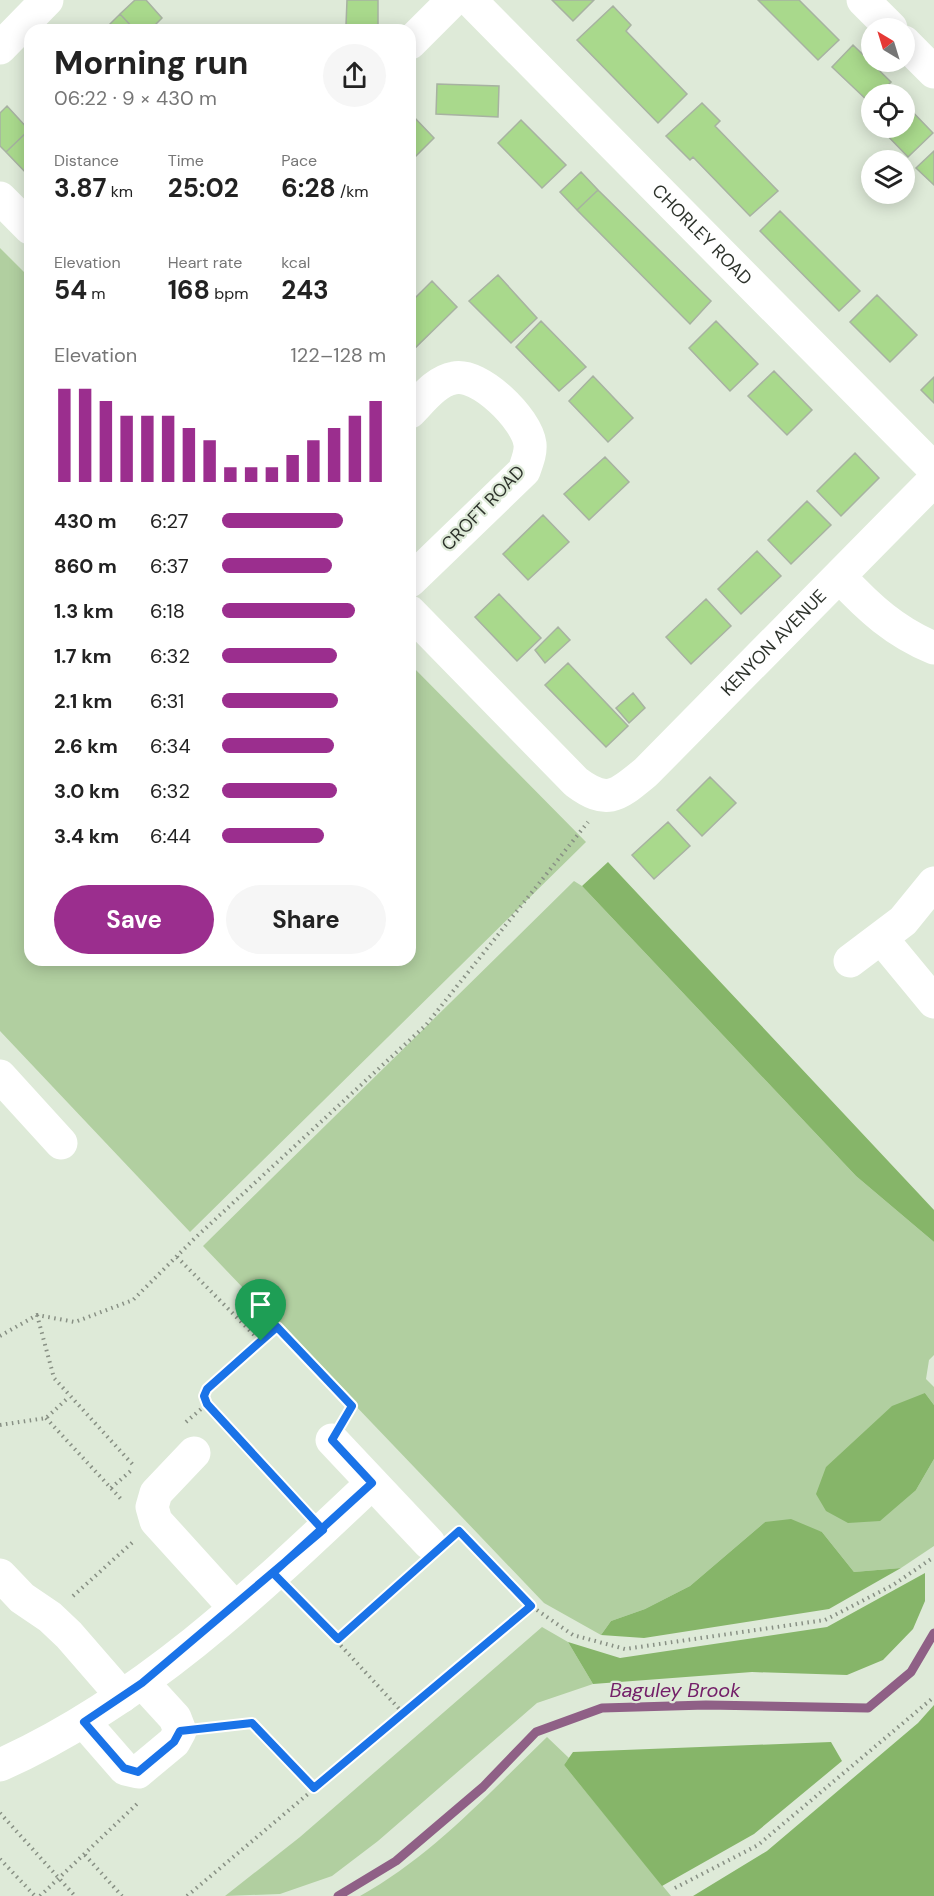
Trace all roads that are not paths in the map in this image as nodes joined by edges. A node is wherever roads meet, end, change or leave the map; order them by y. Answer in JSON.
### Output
{"nodes":[{"id":1,"x":47,"y":0,"type":"edge"},
{"id":2,"x":453,"y":0,"type":"edge"},
{"id":3,"x":470,"y":0,"type":"edge"},
{"id":4,"x":863,"y":0,"type":"edge"},
{"id":5,"x":881,"y":18,"type":"edge"},
{"id":6,"x":416,"y":37,"type":"edge"},
{"id":7,"x":0,"y":48,"type":"edge"},
{"id":8,"x":915,"y":53,"type":"edge"},
{"id":9,"x":934,"y":72,"type":"edge"},
{"id":10,"x":0,"y":198,"type":"edge"},
{"id":11,"x":24,"y":222,"type":"edge"},
{"id":12,"x":416,"y":405,"type":"edge"},
{"id":13,"x":934,"y":469,"type":"edge"},
{"id":14,"x":934,"y":480,"type":"edge"},
{"id":15,"x":416,"y":574,"type":"edge"},
{"id":16,"x":841,"y":578,"type":"junction"},
{"id":17,"x":416,"y":618,"type":"edge"},
{"id":18,"x":934,"y":648,"type":"edge"},
{"id":19,"x":934,"y":883,"type":"edge"},
{"id":20,"x":882,"y":939,"type":"junction"},
{"id":21,"x":850,"y":961,"type":"dead end"},
{"id":22,"x":934,"y":1002,"type":"edge"},
{"id":23,"x":2,"y":1084,"type":"edge"},
{"id":24,"x":61,"y":1143,"type":"dead end"},
{"id":25,"x":332,"y":1440,"type":"road end"},
{"id":26,"x":194,"y":1453,"type":"dead end"},
{"id":27,"x":372,"y":1483,"type":"junction"},
{"id":28,"x":434,"y":1549,"type":"road end"},
{"id":29,"x":7,"y":1596,"type":"edge"},
{"id":30,"x":234,"y":1607,"type":"junction"},
{"id":31,"x":132,"y":1689,"type":"junction"},
{"id":32,"x":84,"y":1722,"type":"junction"},
{"id":33,"x":0,"y":1765,"type":"edge"}],
"edges":[{"from":1,"to":7,"type":"street"},
{"from":2,"to":6,"type":"street"},
{"from":3,"to":13,"type":"street","name":"CHORLEY ROAD"},
{"from":4,"to":5,"type":"street"},
{"from":8,"to":9,"type":"street"},
{"from":10,"to":11,"type":"street"},
{"from":12,"to":15,"type":"street","name":"CROFT ROAD"},
{"from":14,"to":16,"type":"street","name":"KENYON AVENUE"},
{"from":16,"to":17,"type":"street","name":"KENYON AVENUE"},
{"from":16,"to":18,"type":"street"},
{"from":19,"to":20,"type":"street"},
{"from":20,"to":21,"type":"street"},
{"from":20,"to":22,"type":"street"},
{"from":23,"to":24,"type":"street"},
{"from":25,"to":27,"type":"street"},
{"from":26,"to":30,"type":"street"},
{"from":27,"to":28,"type":"street"},
{"from":27,"to":30,"type":"street"},
{"from":29,"to":31,"type":"street"},
{"from":30,"to":31,"type":"street"},
{"from":31,"to":32,"type":"street"},
{"from":31,"to":32,"type":"street"},
{"from":32,"to":33,"type":"street"}]}
